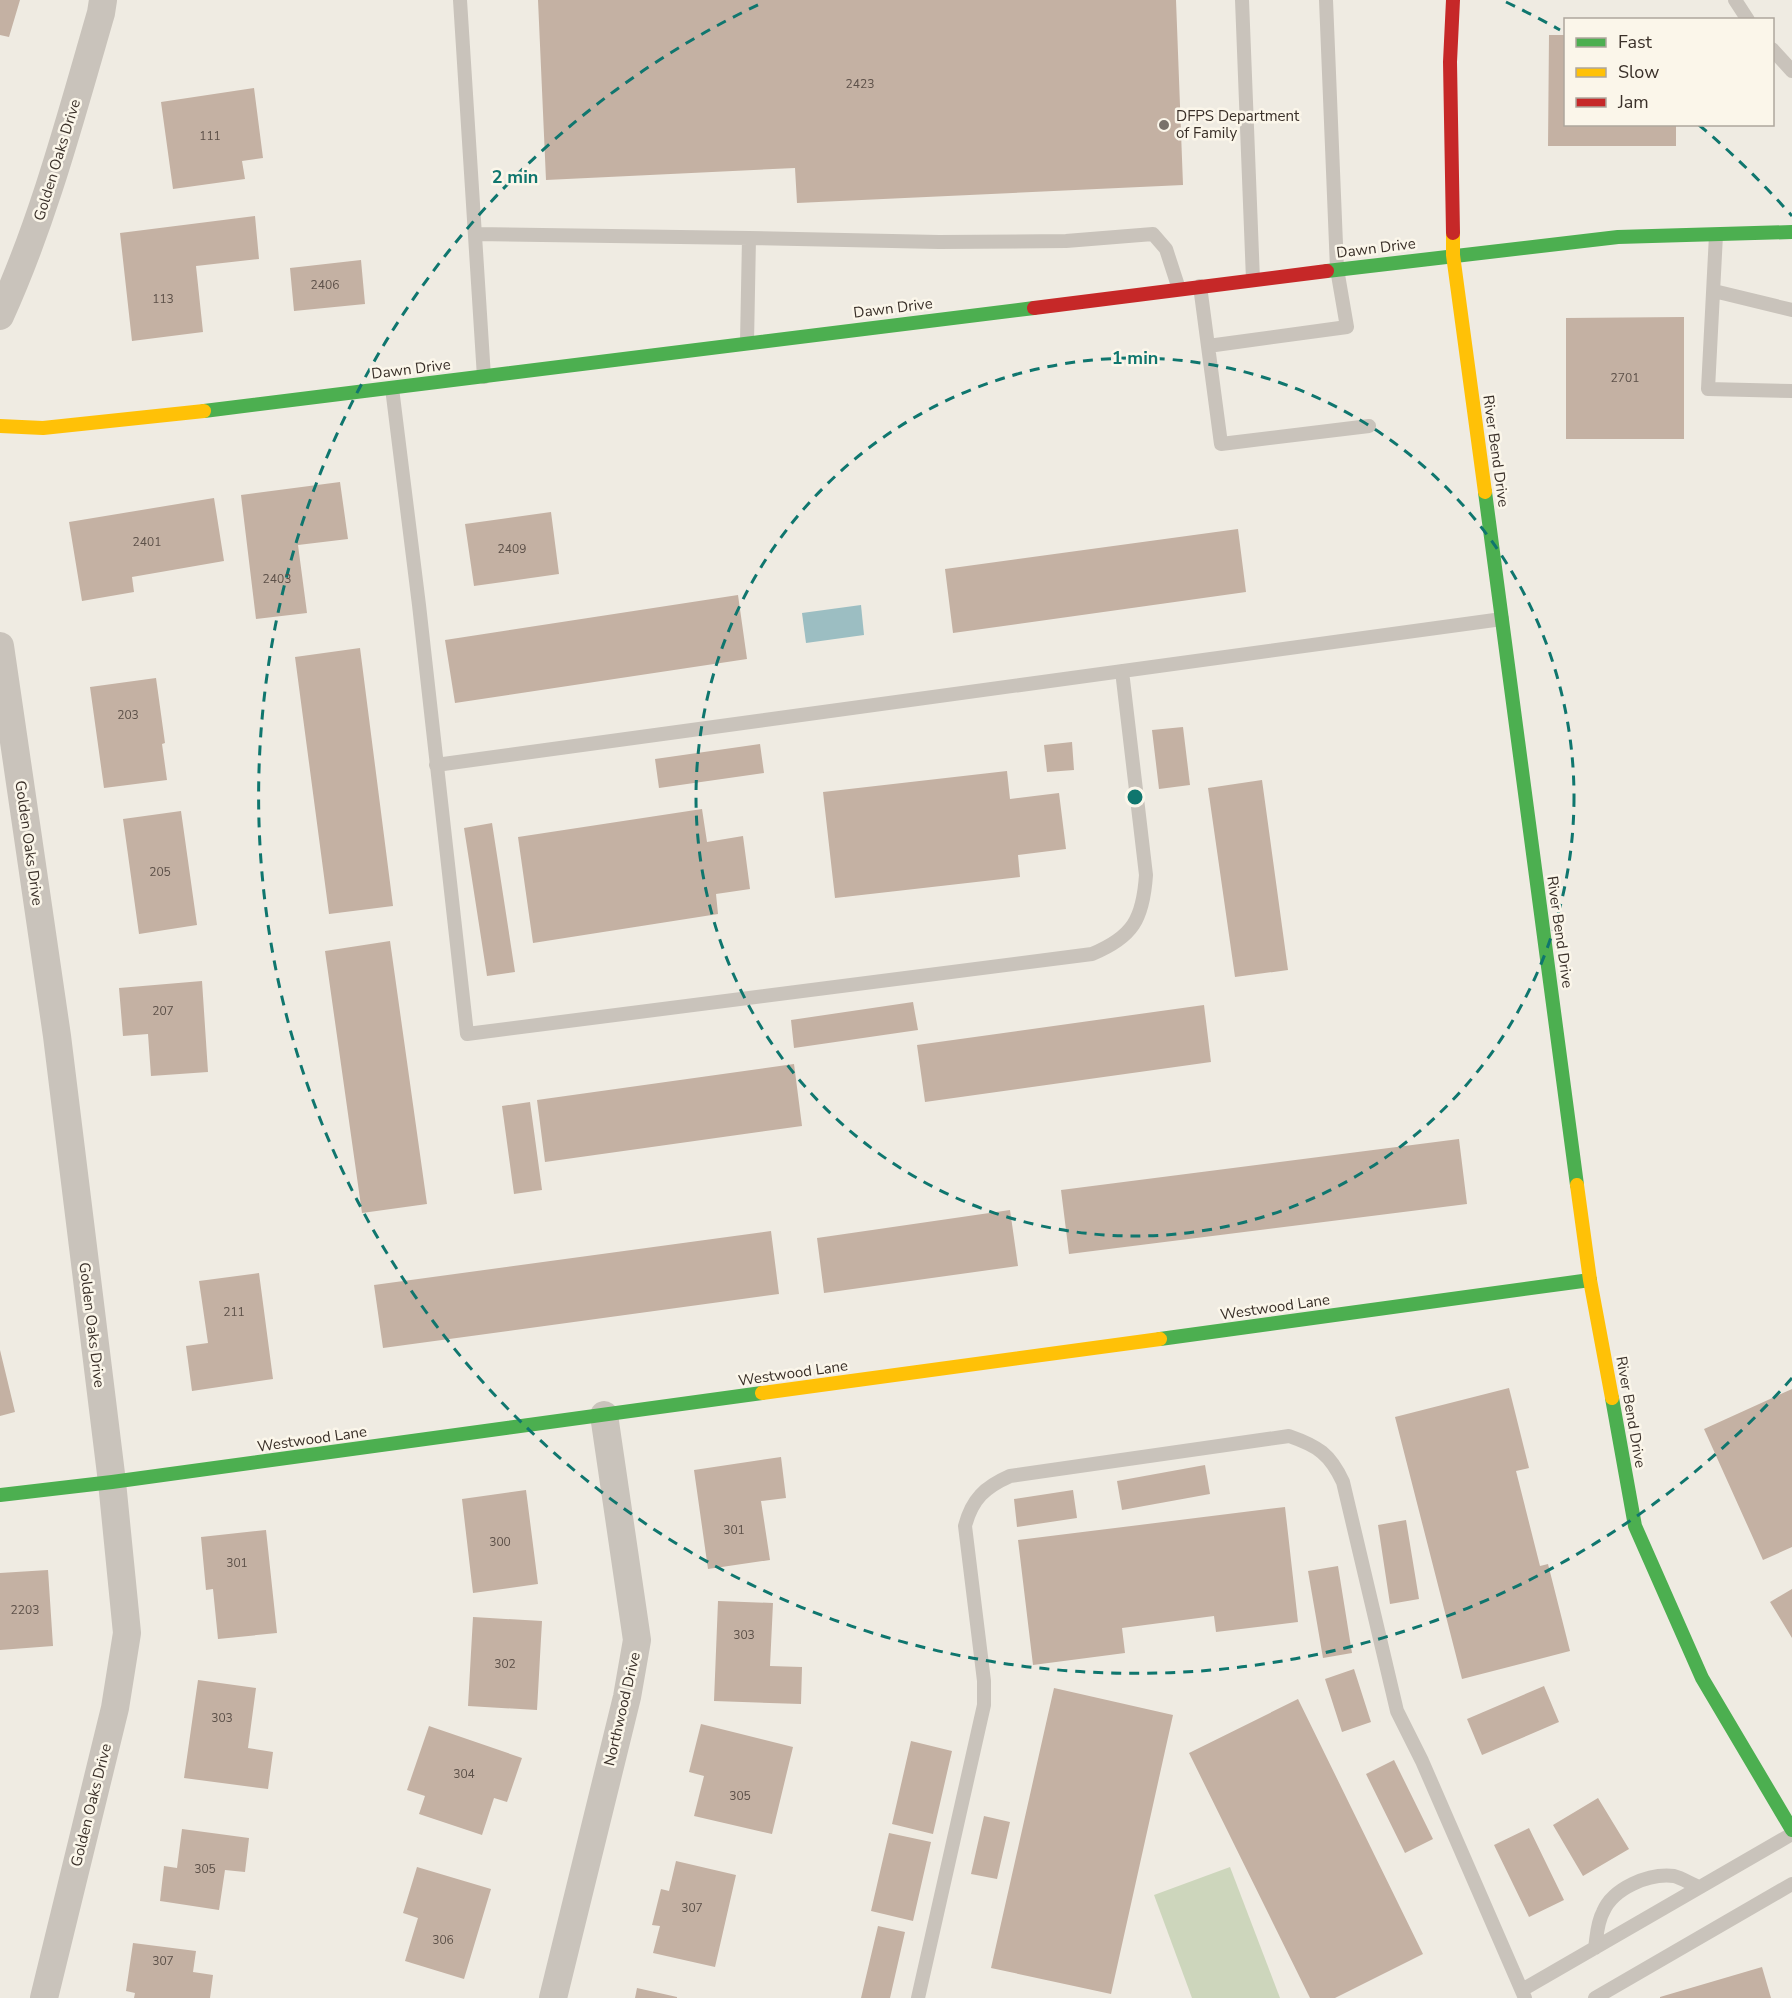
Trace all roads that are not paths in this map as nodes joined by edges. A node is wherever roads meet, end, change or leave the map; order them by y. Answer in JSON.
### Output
{"nodes":[{"id":1,"x":103,"y":0,"type":"edge"},
{"id":2,"x":460,"y":0,"type":"edge"},
{"id":3,"x":1242,"y":0,"type":"edge"},
{"id":4,"x":1326,"y":0,"type":"edge"},
{"id":5,"x":1453,"y":0,"type":"edge"},
{"id":6,"x":1735,"y":0,"type":"edge"},
{"id":7,"x":1747,"y":18,"type":"edge"},
{"id":8,"x":1774,"y":50,"type":"edge"},
{"id":9,"x":1792,"y":71,"type":"edge"},
{"id":10,"x":1792,"y":232,"type":"edge"},
{"id":11,"x":475,"y":234,"type":"junction"},
{"id":12,"x":1716,"y":234,"type":"junction"},
{"id":13,"x":748,"y":238,"type":"junction"},
{"id":14,"x":1453,"y":255,"type":"junction"},
{"id":15,"x":1337,"y":269,"type":"junction"},
{"id":16,"x":1253,"y":280,"type":"junction"},
{"id":17,"x":1200,"y":286,"type":"junction"},
{"id":18,"x":1179,"y":289,"type":"junction"},
{"id":19,"x":1714,"y":291,"type":"junction"},
{"id":20,"x":1792,"y":310,"type":"edge"},
{"id":21,"x":0,"y":316,"type":"edge"},
{"id":22,"x":747,"y":343,"type":"junction"},
{"id":23,"x":1208,"y":346,"type":"junction"},
{"id":24,"x":484,"y":376,"type":"junction"},
{"id":25,"x":392,"y":388,"type":"junction"},
{"id":26,"x":1792,"y":391,"type":"edge"},
{"id":27,"x":0,"y":426,"type":"edge"},
{"id":28,"x":1369,"y":426,"type":"dead end"},
{"id":29,"x":1502,"y":619,"type":"junction"},
{"id":30,"x":0,"y":646,"type":"edge"},
{"id":31,"x":1122,"y":671,"type":"junction"},
{"id":32,"x":436,"y":765,"type":"junction"},
{"id":33,"x":1590,"y":1280,"type":"junction"},
{"id":34,"x":604,"y":1415,"type":"junction"},
{"id":35,"x":112,"y":1482,"type":"junction"},
{"id":36,"x":0,"y":1495,"type":"edge"},
{"id":37,"x":1792,"y":1832,"type":"edge"},
{"id":38,"x":1792,"y":1884,"type":"edge"},
{"id":39,"x":1699,"y":1887,"type":"junction"},
{"id":40,"x":1595,"y":1948,"type":"junction"},
{"id":41,"x":1524,"y":1994,"type":"edge"},
{"id":42,"x":44,"y":1998,"type":"edge"},
{"id":43,"x":553,"y":1998,"type":"edge"},
{"id":44,"x":918,"y":1998,"type":"edge"},
{"id":45,"x":1594,"y":1998,"type":"edge"}],
"edges":[{"from":1,"to":21,"type":"street","name":"Golden Oaks Drive"},
{"from":2,"to":11,"type":"lane"},
{"from":3,"to":16,"type":"lane"},
{"from":4,"to":15,"type":"lane"},
{"from":5,"to":14,"type":"street","name":"River Bend Drive"},
{"from":6,"to":7,"type":"lane"},
{"from":8,"to":9,"type":"lane"},
{"from":10,"to":12,"type":"street","name":"Dawn Drive"},
{"from":11,"to":13,"type":"lane"},
{"from":11,"to":24,"type":"lane"},
{"from":12,"to":14,"type":"street","name":"Dawn Drive"},
{"from":12,"to":19,"type":"lane"},
{"from":13,"to":18,"type":"lane"},
{"from":13,"to":22,"type":"lane"},
{"from":14,"to":15,"type":"street","name":"Dawn Drive"},
{"from":14,"to":29,"type":"street","name":"River Bend Drive"},
{"from":15,"to":16,"type":"street","name":"Dawn Drive"},
{"from":15,"to":23,"type":"lane"},
{"from":16,"to":17,"type":"street","name":"Dawn Drive"},
{"from":17,"to":18,"type":"street","name":"Dawn Drive"},
{"from":17,"to":23,"type":"lane"},
{"from":18,"to":22,"type":"street","name":"Dawn Drive"},
{"from":19,"to":20,"type":"lane"},
{"from":19,"to":26,"type":"lane"},
{"from":22,"to":24,"type":"street","name":"Dawn Drive"},
{"from":23,"to":28,"type":"lane"},
{"from":24,"to":25,"type":"street","name":"Dawn Drive"},
{"from":25,"to":27,"type":"street","name":"Dawn Drive"},
{"from":25,"to":32,"type":"lane"},
{"from":29,"to":31,"type":"lane"},
{"from":29,"to":33,"type":"street","name":"River Bend Drive"},
{"from":30,"to":35,"type":"street","name":"Golden Oaks Drive"},
{"from":31,"to":32,"type":"lane"},
{"from":31,"to":32,"type":"lane"},
{"from":33,"to":34,"type":"street","name":"Westwood Lane"},
{"from":33,"to":37,"type":"street","name":"River Bend Drive"},
{"from":34,"to":35,"type":"street","name":"Westwood Lane"},
{"from":34,"to":43,"type":"street","name":"Northwood Drive"},
{"from":35,"to":36,"type":"street","name":"Westwood Lane"},
{"from":35,"to":42,"type":"street","name":"Golden Oaks Drive"},
{"from":37,"to":39,"type":"lane"},
{"from":38,"to":45,"type":"lane"},
{"from":39,"to":40,"type":"lane"},
{"from":39,"to":40,"type":"lane"},
{"from":40,"to":41,"type":"lane"},
{"from":41,"to":44,"type":"lane"}]}
